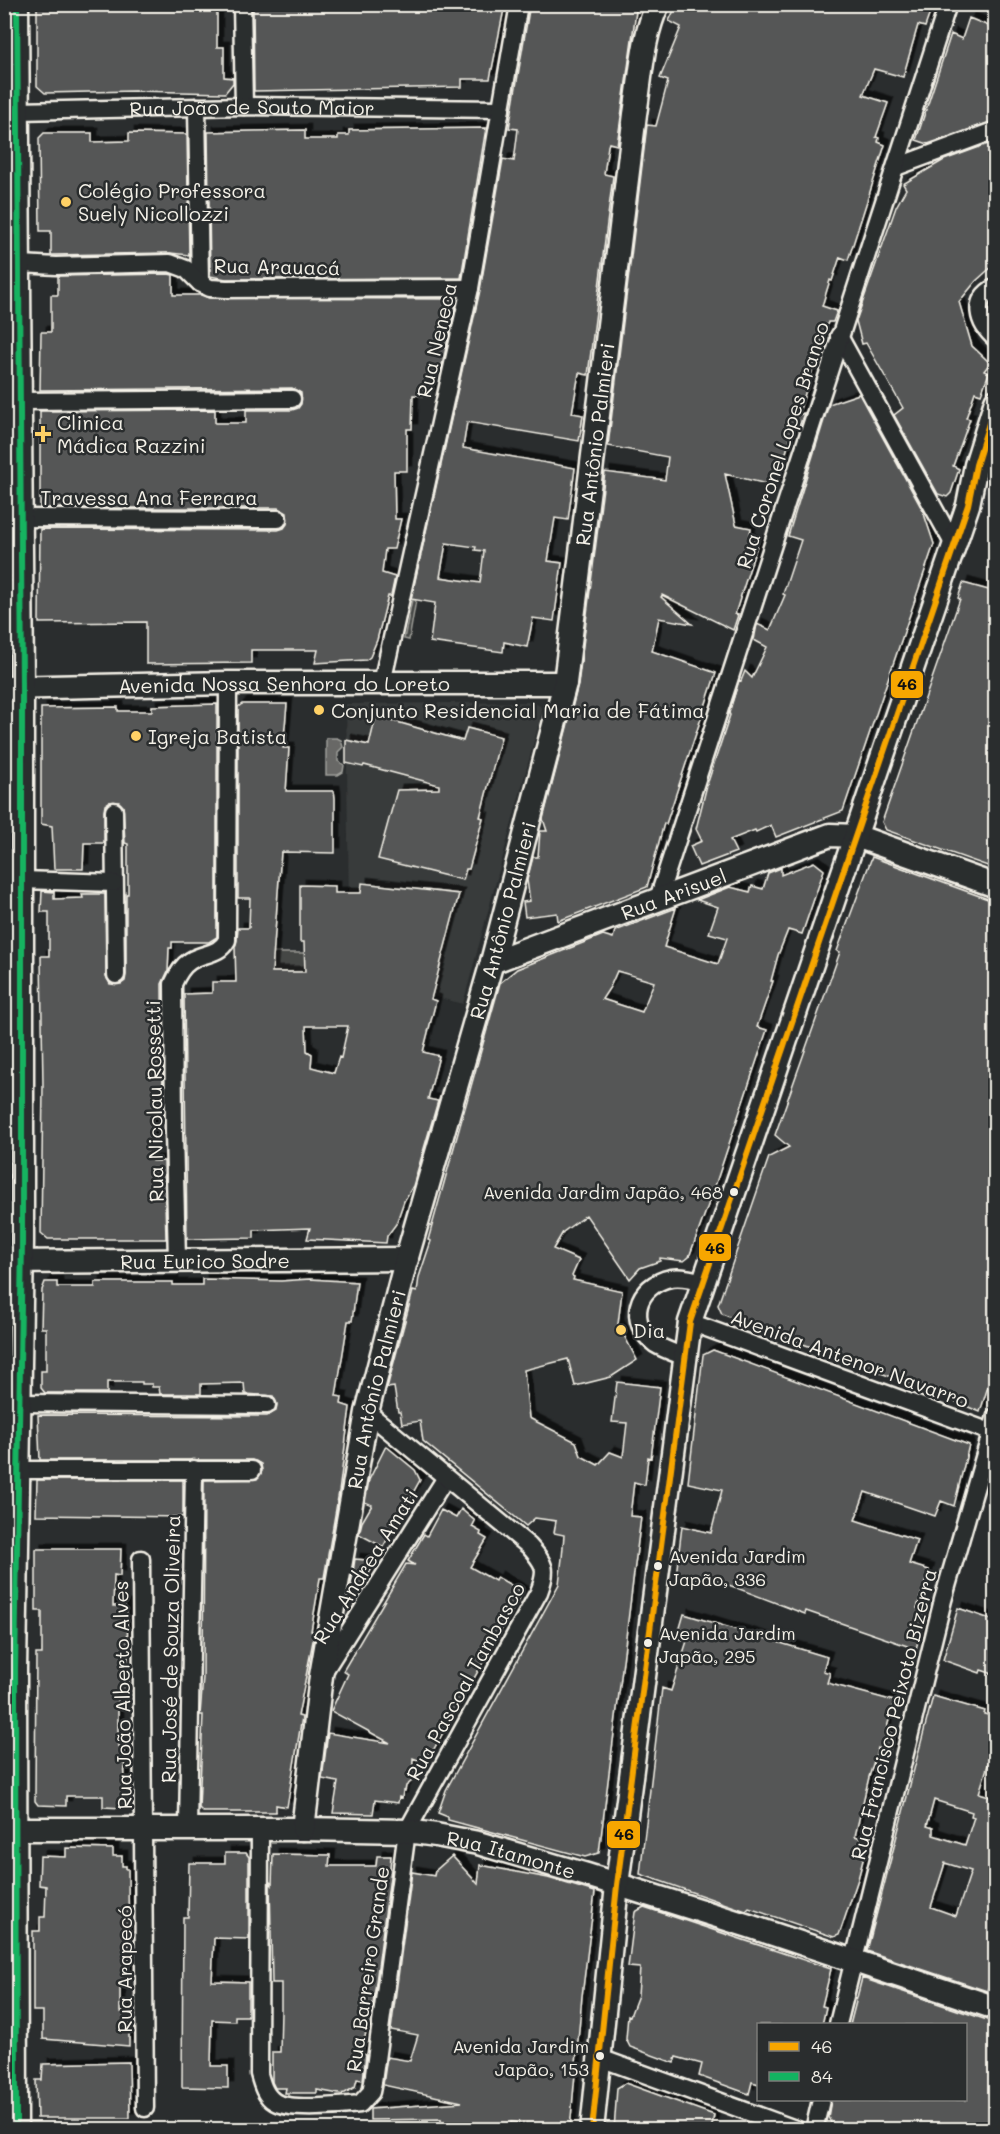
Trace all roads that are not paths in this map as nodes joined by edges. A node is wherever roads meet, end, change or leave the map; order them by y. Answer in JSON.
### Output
{"nodes":[{"id":1,"x":17,"y":4,"type":"edge"},
{"id":2,"x":242,"y":4,"type":"edge"},
{"id":3,"x":519,"y":4,"type":"edge"},
{"id":4,"x":658,"y":4,"type":"edge"},
{"id":5,"x":948,"y":4,"type":"edge"},
{"id":6,"x":244,"y":106,"type":"junction"},
{"id":7,"x":197,"y":107,"type":"junction"},
{"id":8,"x":501,"y":109,"type":"junction"},
{"id":9,"x":11,"y":112,"type":"edge"},
{"id":10,"x":996,"y":129,"type":"edge"},
{"id":11,"x":896,"y":167,"type":"junction"},
{"id":12,"x":11,"y":263,"type":"edge"},
{"id":13,"x":200,"y":283,"type":"junction"},
{"id":14,"x":996,"y":287,"type":"edge"},
{"id":15,"x":470,"y":288,"type":"junction"},
{"id":16,"x":839,"y":336,"type":"junction"},
{"id":17,"x":996,"y":339,"type":"edge"},
{"id":18,"x":13,"y":399,"type":"edge"},
{"id":19,"x":292,"y":399,"type":"dead end"},
{"id":20,"x":996,"y":401,"type":"edge"},
{"id":21,"x":996,"y":447,"type":"edge"},
{"id":22,"x":968,"y":505,"type":"junction"},
{"id":23,"x":21,"y":518,"type":"junction"},
{"id":24,"x":278,"y":519,"type":"dead end"},
{"id":25,"x":954,"y":545,"type":"junction"},
{"id":26,"x":228,"y":682,"type":"junction"},
{"id":27,"x":382,"y":683,"type":"junction"},
{"id":28,"x":565,"y":683,"type":"junction"},
{"id":29,"x":13,"y":688,"type":"edge"},
{"id":30,"x":114,"y":811,"type":"dead end"},
{"id":31,"x":856,"y":836,"type":"junction"},
{"id":32,"x":22,"y":880,"type":"junction"},
{"id":33,"x":114,"y":883,"type":"junction"},
{"id":34,"x":996,"y":886,"type":"edge"},
{"id":35,"x":658,"y":899,"type":"junction"},
{"id":36,"x":492,"y":962,"type":"junction"},
{"id":37,"x":116,"y":975,"type":"dead end"},
{"id":38,"x":407,"y":1259,"type":"junction"},
{"id":39,"x":177,"y":1261,"type":"junction"},
{"id":40,"x":13,"y":1262,"type":"edge"},
{"id":41,"x":703,"y":1282,"type":"junction"},
{"id":42,"x":690,"y":1322,"type":"junction"},
{"id":43,"x":686,"y":1357,"type":"junction"},
{"id":44,"x":267,"y":1405,"type":"dead end"},
{"id":45,"x":367,"y":1413,"type":"junction"},
{"id":46,"x":15,"y":1418,"type":"edge"},
{"id":47,"x":994,"y":1428,"type":"edge"},
{"id":48,"x":194,"y":1469,"type":"junction"},
{"id":49,"x":19,"y":1470,"type":"junction"},
{"id":50,"x":252,"y":1470,"type":"dead end"},
{"id":51,"x":445,"y":1479,"type":"junction"},
{"id":52,"x":141,"y":1560,"type":"dead end"},
{"id":53,"x":321,"y":1676,"type":"junction"},
{"id":54,"x":9,"y":1829,"type":"edge"},
{"id":55,"x":144,"y":1829,"type":"junction"},
{"id":56,"x":188,"y":1829,"type":"junction"},
{"id":57,"x":260,"y":1829,"type":"junction"},
{"id":58,"x":303,"y":1829,"type":"junction"},
{"id":59,"x":407,"y":1831,"type":"junction"},
{"id":60,"x":617,"y":1885,"type":"junction"},
{"id":61,"x":853,"y":1962,"type":"junction"},
{"id":62,"x":996,"y":2008,"type":"edge"},
{"id":63,"x":838,"y":2023,"type":"edge"},
{"id":64,"x":10,"y":2042,"type":"edge"},
{"id":65,"x":600,"y":2058,"type":"junction"},
{"id":66,"x":821,"y":2101,"type":"edge"},
{"id":67,"x":145,"y":2108,"type":"dead end"},
{"id":68,"x":16,"y":2130,"type":"edge"},
{"id":69,"x":592,"y":2130,"type":"edge"},
{"id":70,"x":798,"y":2130,"type":"edge"},
{"id":71,"x":814,"y":2130,"type":"edge"}],
"edges":[{"from":1,"to":9,"type":"street"},
{"from":2,"to":6,"type":"street"},
{"from":3,"to":8,"type":"street","name":"Rua Neneca"},
{"from":4,"to":28,"type":"street","name":"Rua Antônio Palmieri"},
{"from":5,"to":11,"type":"street","name":"Rua Coronel Lopes Branco"},
{"from":6,"to":7,"type":"street","name":"Rua João de Souto Maior"},
{"from":6,"to":8,"type":"street","name":"Rua João de Souto Maior"},
{"from":7,"to":9,"type":"street","name":"Rua João de Souto Maior"},
{"from":7,"to":13,"type":"street"},
{"from":8,"to":15,"type":"street","name":"Rua Neneca"},
{"from":9,"to":12,"type":"street"},
{"from":10,"to":11,"type":"street"},
{"from":11,"to":16,"type":"street","name":"Rua Coronel Lopes Branco"},
{"from":12,"to":13,"type":"street","name":"Rua Arauacá"},
{"from":12,"to":18,"type":"street"},
{"from":13,"to":15,"type":"street","name":"Rua Arauacá"},
{"from":14,"to":17,"type":"street"},
{"from":15,"to":27,"type":"street","name":"Rua Neneca"},
{"from":16,"to":25,"type":"street"},
{"from":16,"to":35,"type":"street","name":"Rua Coronel Lopes Branco"},
{"from":18,"to":19,"type":"street"},
{"from":18,"to":23,"type":"street"},
{"from":20,"to":22,"type":"street"},
{"from":21,"to":22,"type":"street"},
{"from":22,"to":25,"type":"street"},
{"from":23,"to":24,"type":"street","name":"Travessa Ana Ferrara"},
{"from":23,"to":29,"type":"street"},
{"from":25,"to":31,"type":"street"},
{"from":26,"to":27,"type":"street","name":"Avenida Nossa Senhora do Loreto"},
{"from":26,"to":29,"type":"street","name":"Avenida Nossa Senhora do Loreto"},
{"from":26,"to":39,"type":"street","name":"Rua Nicolau Rossetti"},
{"from":27,"to":28,"type":"street","name":"Avenida Nossa Senhora do Loreto"},
{"from":28,"to":36,"type":"street","name":"Rua Antônio Palmieri"},
{"from":29,"to":32,"type":"street"},
{"from":30,"to":33,"type":"street"},
{"from":31,"to":34,"type":"street"},
{"from":31,"to":35,"type":"street","name":"Rua Arisuel"},
{"from":31,"to":41,"type":"street"},
{"from":32,"to":33,"type":"street"},
{"from":32,"to":40,"type":"street"},
{"from":33,"to":37,"type":"street"},
{"from":35,"to":36,"type":"street","name":"Rua Arisuel"},
{"from":36,"to":38,"type":"street","name":"Rua Antônio Palmieri"},
{"from":38,"to":39,"type":"street","name":"Rua Eurico Sodre"},
{"from":38,"to":45,"type":"street","name":"Rua Antônio Palmieri"},
{"from":39,"to":40,"type":"street","name":"Rua Eurico Sodre"},
{"from":40,"to":46,"type":"street"},
{"from":41,"to":42,"type":"street"},
{"from":41,"to":43,"type":"street"},
{"from":42,"to":43,"type":"street"},
{"from":42,"to":47,"type":"street","name":"Avenida Antenor Navarro"},
{"from":43,"to":60,"type":"street"},
{"from":44,"to":46,"type":"street"},
{"from":45,"to":51,"type":"street","name":"Rua Pascoal Tambasco"},
{"from":45,"to":53,"type":"street","name":"Rua Antônio Palmieri"},
{"from":46,"to":49,"type":"street"},
{"from":47,"to":61,"type":"street","name":"Rua Francisco Peixoto Bizerra"},
{"from":48,"to":49,"type":"street"},
{"from":48,"to":50,"type":"street"},
{"from":48,"to":56,"type":"street","name":"Rua José de Souza Oliveira"},
{"from":49,"to":54,"type":"street"},
{"from":51,"to":53,"type":"street","name":"Rua Andrea Amati"},
{"from":51,"to":59,"type":"street","name":"Rua Pascoal Tambasco"},
{"from":52,"to":55,"type":"street","name":"Rua João Alberto Alves"},
{"from":53,"to":58,"type":"street","name":"Rua Antônio Palmieri"},
{"from":54,"to":55,"type":"street","name":"Rua Itamonte"},
{"from":54,"to":64,"type":"street"},
{"from":55,"to":56,"type":"street","name":"Rua Itamonte"},
{"from":55,"to":67,"type":"street","name":"Rua Arapecó"},
{"from":56,"to":57,"type":"street","name":"Rua Itamonte"},
{"from":57,"to":58,"type":"street","name":"Rua Itamonte"},
{"from":57,"to":59,"type":"street","name":"Rua Barreiro Grande"},
{"from":58,"to":59,"type":"street","name":"Rua Itamonte"},
{"from":59,"to":60,"type":"street","name":"Rua Itamonte"},
{"from":60,"to":61,"type":"street","name":"Rua Itamonte"},
{"from":60,"to":65,"type":"street"},
{"from":61,"to":62,"type":"street","name":"Rua Itamonte"},
{"from":61,"to":63,"type":"street","name":"Rua Francisco Peixoto Bizerra"},
{"from":64,"to":68,"type":"street"},
{"from":65,"to":69,"type":"street"},
{"from":65,"to":70,"type":"street"},
{"from":66,"to":71,"type":"street"}]}
